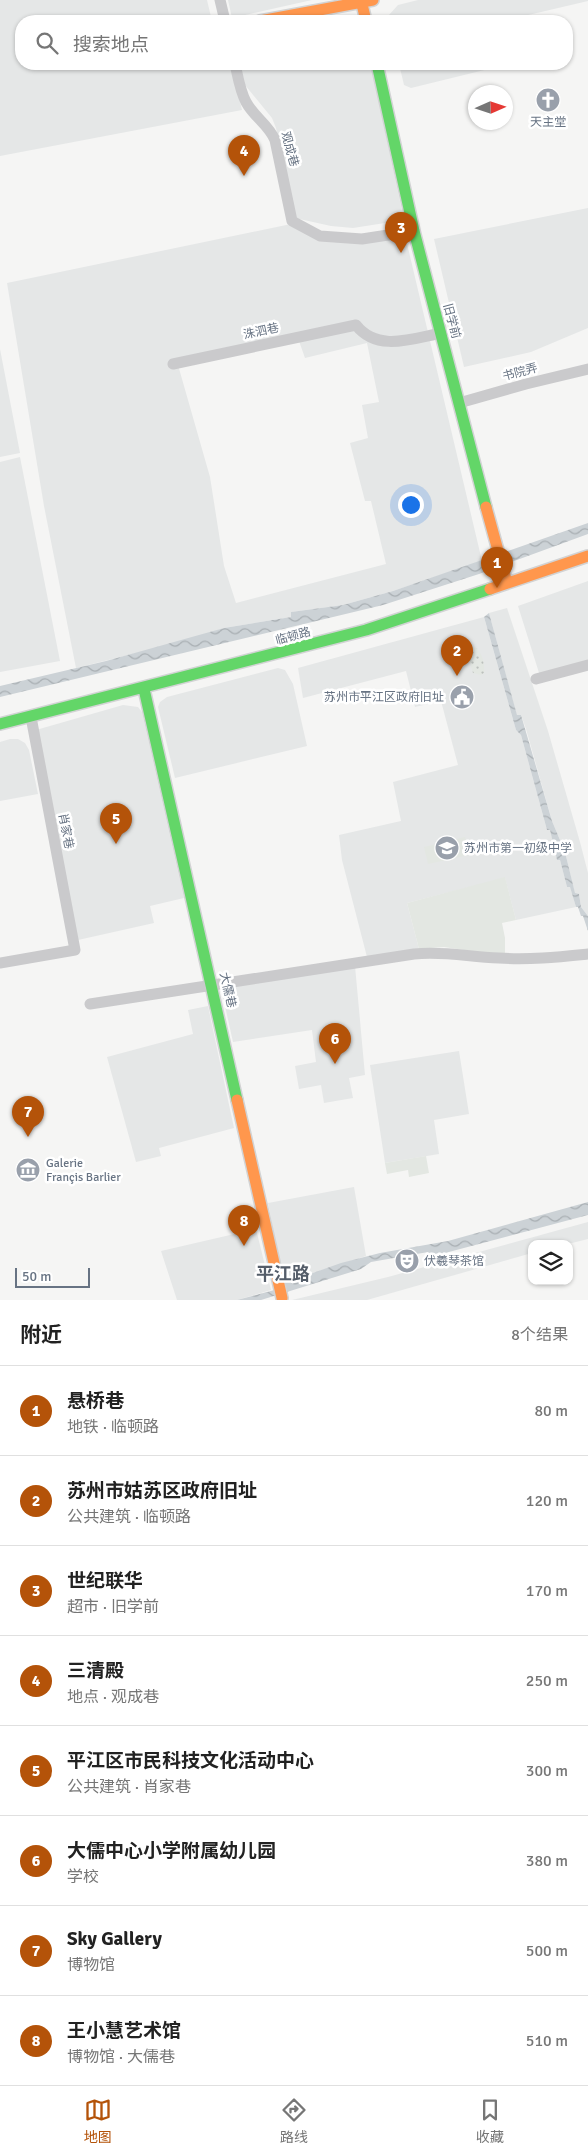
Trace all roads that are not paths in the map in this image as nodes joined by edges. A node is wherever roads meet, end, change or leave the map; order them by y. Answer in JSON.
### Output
{"nodes":[{"id":1,"x":220,"y":0,"type":"edge"},
{"id":2,"x":365,"y":1,"type":"edge"},
{"id":3,"x":224,"y":15,"type":"edge"},
{"id":4,"x":292,"y":15,"type":"edge"},
{"id":5,"x":366,"y":15,"type":"edge"},
{"id":6,"x":236,"y":70,"type":"edge"},
{"id":7,"x":378,"y":70,"type":"edge"},
{"id":8,"x":414,"y":232,"type":"junction"},
{"id":9,"x":441,"y":333,"type":"junction"},
{"id":10,"x":173,"y":364,"type":"dead end"},
{"id":11,"x":588,"y":369,"type":"edge"},
{"id":12,"x":459,"y":403,"type":"junction"},
{"id":13,"x":588,"y":556,"type":"edge"},
{"id":14,"x":507,"y":583,"type":"junction"},
{"id":15,"x":588,"y":665,"type":"edge"},
{"id":16,"x":536,"y":679,"type":"dead end"},
{"id":17,"x":144,"y":689,"type":"junction"},
{"id":18,"x":31,"y":717,"type":"junction"},
{"id":19,"x":0,"y":724,"type":"edge"},
{"id":20,"x":588,"y":954,"type":"edge"},
{"id":21,"x":0,"y":963,"type":"edge"},
{"id":22,"x":213,"y":985,"type":"junction"},
{"id":23,"x":90,"y":1004,"type":"dead end"},
{"id":24,"x":282,"y":1294,"type":"dead end"}],
"edges":[{"from":1,"to":3,"type":"street"},
{"from":2,"to":4,"type":"street"},
{"from":2,"to":5,"type":"street"},
{"from":6,"to":8,"type":"street","name":"观成巷"},
{"from":7,"to":8,"type":"street","name":"旧学前"},
{"from":8,"to":9,"type":"street","name":"旧学前"},
{"from":9,"to":10,"type":"street","name":"洙泗巷"},
{"from":9,"to":12,"type":"street","name":"旧学前"},
{"from":11,"to":12,"type":"street","name":"书院弄"},
{"from":12,"to":14,"type":"street","name":"旧学前"},
{"from":13,"to":14,"type":"street","name":"临顿路"},
{"from":14,"to":17,"type":"street","name":"临顿路"},
{"from":15,"to":16,"type":"street"},
{"from":17,"to":18,"type":"street","name":"临顿路"},
{"from":17,"to":22,"type":"street","name":"大儒巷"},
{"from":18,"to":19,"type":"street","name":"临顿路"},
{"from":18,"to":21,"type":"street","name":"肖家巷"},
{"from":20,"to":22,"type":"street"},
{"from":22,"to":23,"type":"street"},
{"from":22,"to":24,"type":"street","name":"大儒巷"}]}
